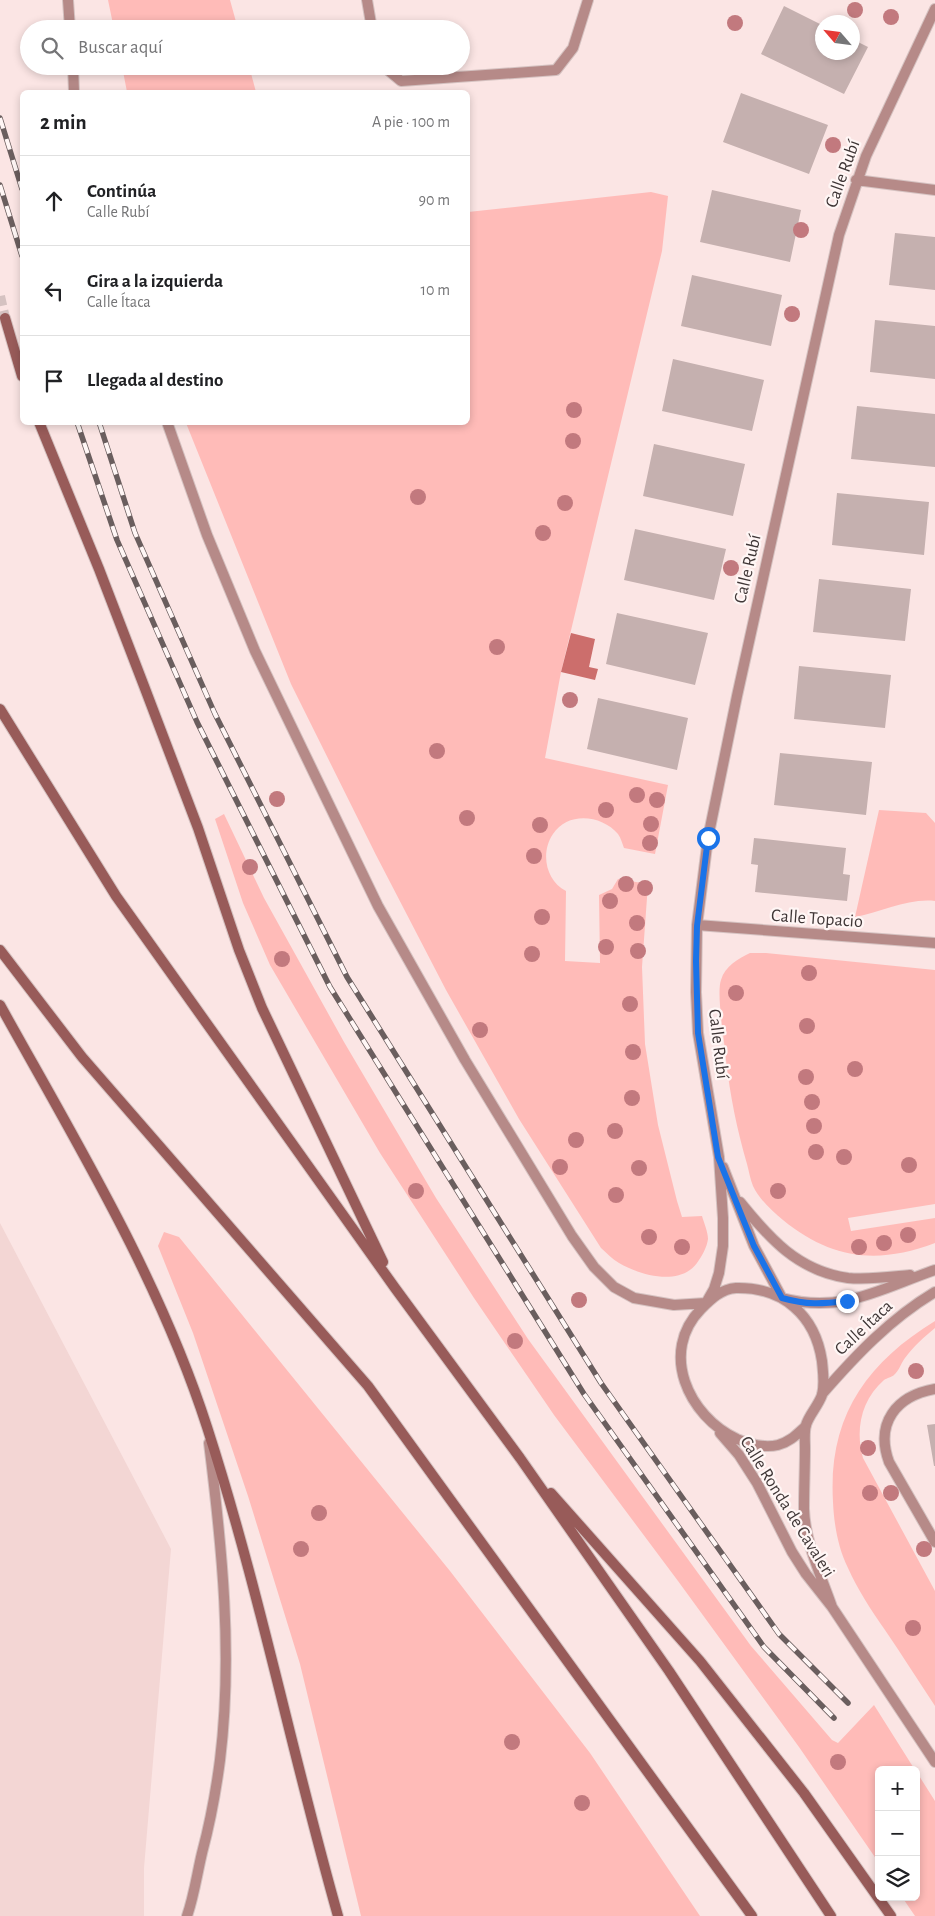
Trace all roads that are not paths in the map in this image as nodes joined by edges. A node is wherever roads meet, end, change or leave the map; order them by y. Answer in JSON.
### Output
{"nodes":[{"id":1,"x":68,"y":0,"type":"edge"},
{"id":2,"x":367,"y":0,"type":"edge"},
{"id":3,"x":588,"y":0,"type":"edge"},
{"id":4,"x":935,"y":9,"type":"edge"},
{"id":5,"x":69,"y":20,"type":"edge"},
{"id":6,"x":370,"y":20,"type":"edge"},
{"id":7,"x":73,"y":75,"type":"edge"},
{"id":8,"x":394,"y":75,"type":"edge"},
{"id":9,"x":74,"y":90,"type":"edge"},
{"id":10,"x":856,"y":180,"type":"junction"},
{"id":11,"x":935,"y":190,"type":"edge"},
{"id":12,"x":5,"y":318,"type":"dead end"},
{"id":13,"x":20,"y":369,"type":"edge"},
{"id":14,"x":40,"y":425,"type":"edge"},
{"id":15,"x":168,"y":425,"type":"edge"},
{"id":16,"x":0,"y":709,"type":"edge"},
{"id":17,"x":697,"y":926,"type":"junction"},
{"id":18,"x":935,"y":944,"type":"edge"},
{"id":19,"x":0,"y":950,"type":"edge"},
{"id":20,"x":0,"y":1005,"type":"edge"},
{"id":21,"x":718,"y":1157,"type":"junction"},
{"id":22,"x":732,"y":1192,"type":"junction"},
{"id":23,"x":935,"y":1270,"type":"edge"},
{"id":24,"x":923,"y":1274,"type":"junction"},
{"id":25,"x":395,"y":1288,"type":"junction"},
{"id":26,"x":935,"y":1292,"type":"edge"},
{"id":27,"x":782,"y":1298,"type":"junction"},
{"id":28,"x":706,"y":1304,"type":"junction"},
{"id":29,"x":935,"y":1389,"type":"edge"},
{"id":30,"x":822,"y":1395,"type":"junction"},
{"id":31,"x":713,"y":1425,"type":"junction"},
{"id":32,"x":806,"y":1426,"type":"junction"},
{"id":33,"x":207,"y":1427,"type":"junction"},
{"id":34,"x":520,"y":1458,"type":"junction"},
{"id":35,"x":935,"y":1542,"type":"edge"},
{"id":36,"x":832,"y":1606,"type":"junction"},
{"id":37,"x":935,"y":1762,"type":"edge"},
{"id":38,"x":187,"y":1916,"type":"edge"},
{"id":39,"x":338,"y":1916,"type":"edge"},
{"id":40,"x":752,"y":1916,"type":"edge"},
{"id":41,"x":831,"y":1916,"type":"edge"},
{"id":42,"x":892,"y":1916,"type":"edge"}],
"edges":[{"from":1,"to":5,"type":"street"},
{"from":2,"to":6,"type":"street"},
{"from":3,"to":8,"type":"street"},
{"from":4,"to":10,"type":"street","name":"Calle Rubí"},
{"from":7,"to":9,"type":"street"},
{"from":10,"to":11,"type":"street"},
{"from":10,"to":17,"type":"street","name":"Calle Rubí"},
{"from":12,"to":13,"type":"main road"},
{"from":14,"to":25,"type":"main road"},
{"from":15,"to":28,"type":"street"},
{"from":16,"to":25,"type":"main road"},
{"from":17,"to":18,"type":"street","name":"Calle Topacio"},
{"from":17,"to":21,"type":"street","name":"Calle Rubí"},
{"from":19,"to":40,"type":"main road"},
{"from":20,"to":33,"type":"main road"},
{"from":21,"to":22,"type":"street","name":"Calle Rubí"},
{"from":21,"to":28,"type":"street","name":"Calle Rubí"},
{"from":22,"to":24,"type":"street"},
{"from":22,"to":27,"type":"street","name":"Calle Rubí"},
{"from":23,"to":24,"type":"street","name":"Calle Ítaca"},
{"from":24,"to":27,"type":"street","name":"Calle Ítaca"},
{"from":25,"to":34,"type":"main road"},
{"from":26,"to":30,"type":"street","name":"Calle Ítaca"},
{"from":27,"to":28,"type":"street"},
{"from":27,"to":30,"type":"street"},
{"from":28,"to":31,"type":"street"},
{"from":29,"to":35,"type":"street"},
{"from":30,"to":32,"type":"street"},
{"from":31,"to":32,"type":"street"},
{"from":31,"to":36,"type":"street","name":"Calle Ronda de Cavaleri"},
{"from":32,"to":36,"type":"street","name":"Calle Ronda de Cavaleri"},
{"from":33,"to":38,"type":"street"},
{"from":33,"to":39,"type":"main road"},
{"from":34,"to":41,"type":"main road"},
{"from":34,"to":42,"type":"main road"},
{"from":36,"to":37,"type":"street","name":"Calle Ronda de Cavaleri"}]}
